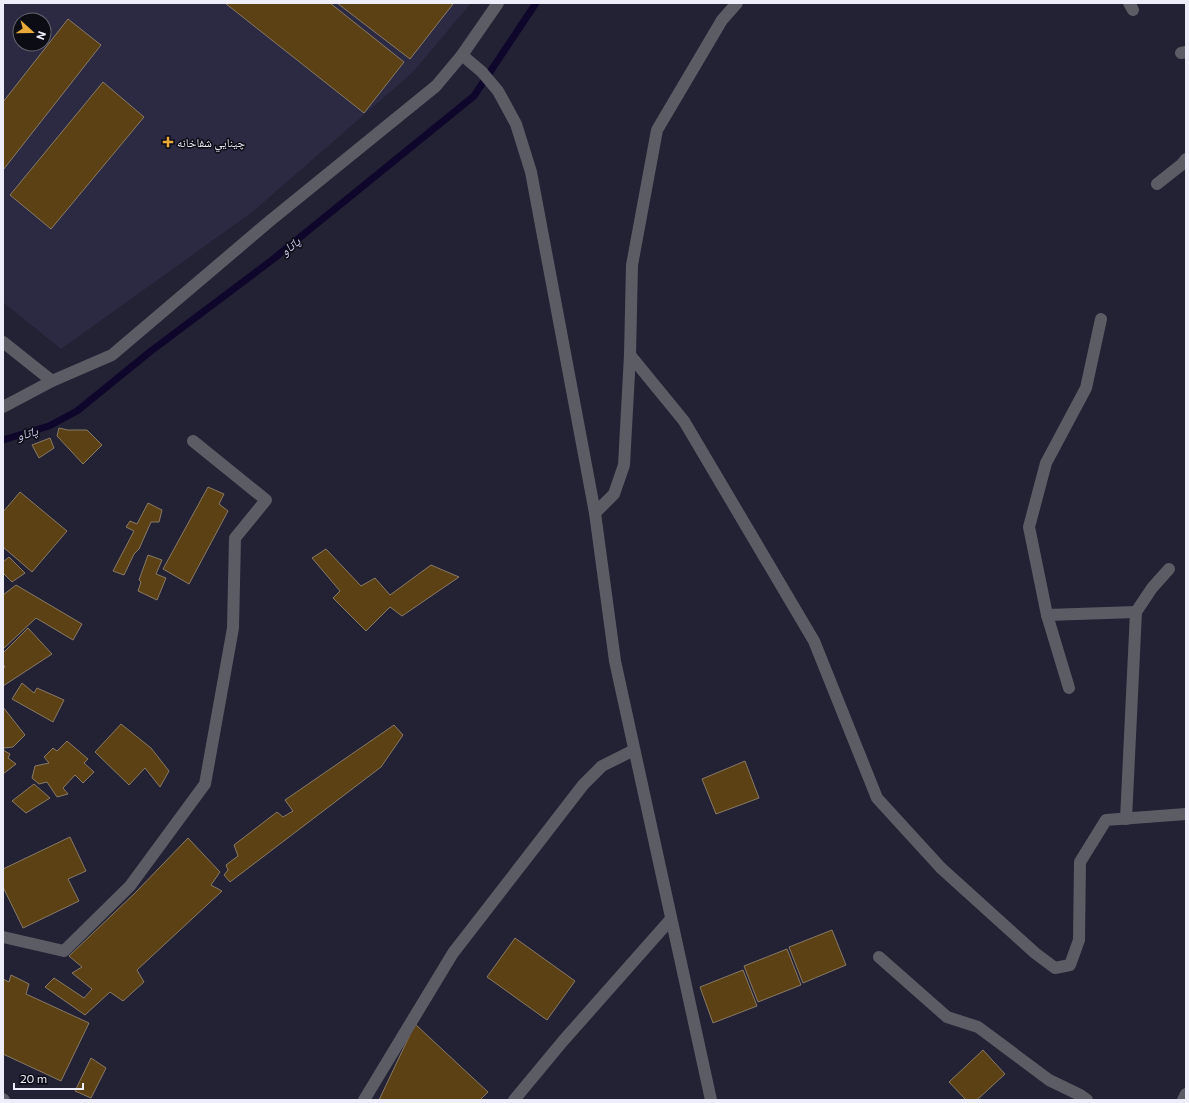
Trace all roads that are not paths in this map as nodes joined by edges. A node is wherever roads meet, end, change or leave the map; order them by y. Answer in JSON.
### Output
{"nodes":[{"id":1,"x":498,"y":3,"type":"edge"},
{"id":2,"x":736,"y":3,"type":"edge"},
{"id":3,"x":462,"y":55,"type":"junction"},
{"id":4,"x":1186,"y":159,"type":"edge"},
{"id":5,"x":1157,"y":184,"type":"dead end"},
{"id":6,"x":1101,"y":319,"type":"dead end"},
{"id":7,"x":3,"y":342,"type":"edge"},
{"id":8,"x":630,"y":355,"type":"junction"},
{"id":9,"x":52,"y":381,"type":"junction"},
{"id":10,"x":3,"y":407,"type":"edge"},
{"id":11,"x":193,"y":441,"type":"dead end"},
{"id":12,"x":595,"y":513,"type":"junction"},
{"id":13,"x":1169,"y":570,"type":"dead end"},
{"id":14,"x":1136,"y":612,"type":"junction"},
{"id":15,"x":1047,"y":615,"type":"junction"},
{"id":16,"x":1069,"y":688,"type":"dead end"},
{"id":17,"x":634,"y":750,"type":"junction"},
{"id":18,"x":1186,"y":814,"type":"edge"},
{"id":19,"x":1126,"y":819,"type":"junction"},
{"id":20,"x":671,"y":919,"type":"junction"},
{"id":21,"x":3,"y":937,"type":"edge"},
{"id":22,"x":879,"y":957,"type":"dead end"},
{"id":23,"x":1186,"y":1094,"type":"edge"},
{"id":24,"x":364,"y":1100,"type":"edge"},
{"id":25,"x":514,"y":1100,"type":"edge"},
{"id":26,"x":711,"y":1100,"type":"edge"},
{"id":27,"x":1086,"y":1100,"type":"edge"},
{"id":28,"x":1183,"y":1100,"type":"edge"}],
"edges":[{"from":1,"to":3,"type":"street"},
{"from":2,"to":8,"type":"street"},
{"from":3,"to":9,"type":"street"},
{"from":3,"to":12,"type":"street"},
{"from":4,"to":5,"type":"street"},
{"from":6,"to":15,"type":"street"},
{"from":7,"to":9,"type":"street"},
{"from":8,"to":12,"type":"street"},
{"from":8,"to":19,"type":"street"},
{"from":9,"to":10,"type":"street"},
{"from":11,"to":21,"type":"street"},
{"from":12,"to":17,"type":"street"},
{"from":13,"to":14,"type":"street"},
{"from":14,"to":15,"type":"street"},
{"from":14,"to":19,"type":"street"},
{"from":15,"to":16,"type":"street"},
{"from":17,"to":20,"type":"street"},
{"from":17,"to":24,"type":"street"},
{"from":18,"to":19,"type":"street"},
{"from":20,"to":25,"type":"street"},
{"from":20,"to":26,"type":"street"},
{"from":22,"to":27,"type":"street"},
{"from":23,"to":28,"type":"street"}]}
